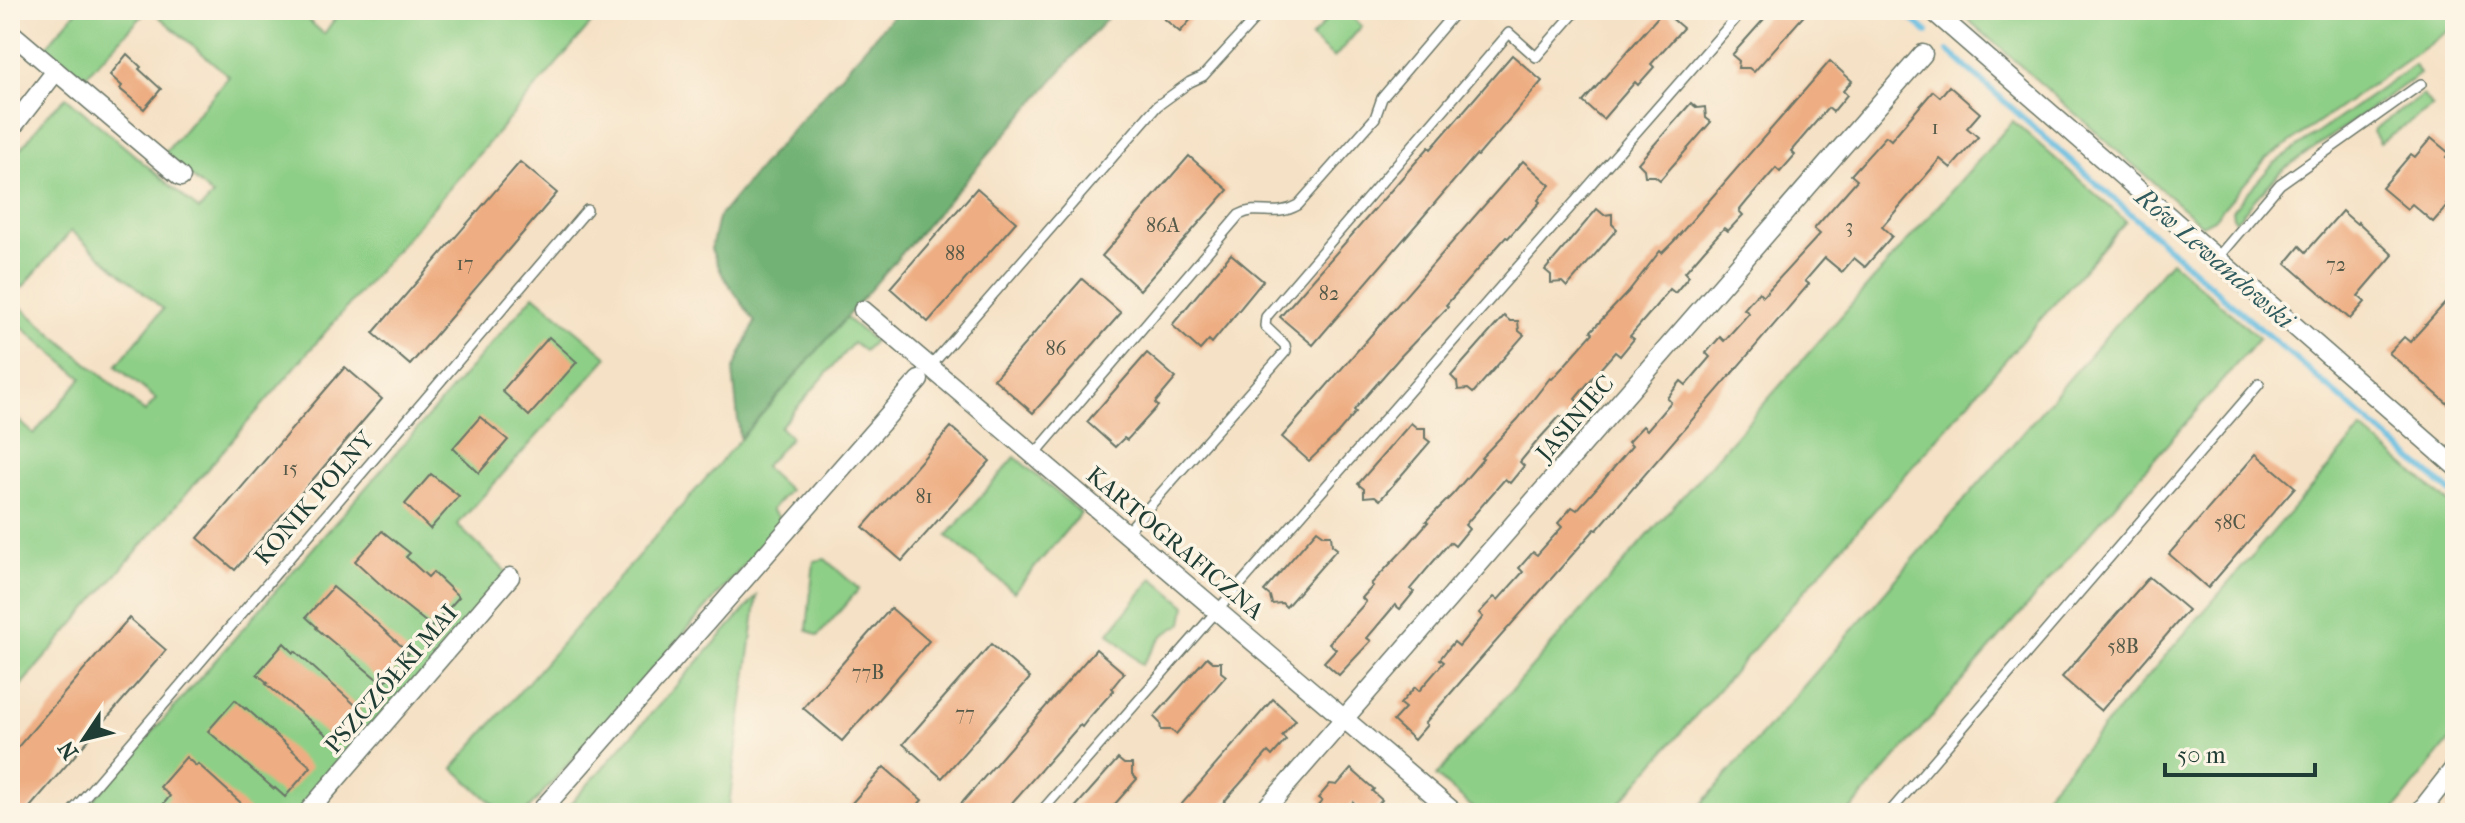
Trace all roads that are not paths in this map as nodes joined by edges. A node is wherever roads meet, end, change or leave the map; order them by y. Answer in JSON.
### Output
{"nodes":[{"id":1,"x":1263,"y":10,"type":"edge"},
{"id":2,"x":1457,"y":10,"type":"edge"},
{"id":3,"x":1577,"y":10,"type":"edge"},
{"id":4,"x":1743,"y":10,"type":"edge"},
{"id":5,"x":1932,"y":10,"type":"edge"},
{"id":6,"x":10,"y":32,"type":"edge"},
{"id":7,"x":1923,"y":54,"type":"dead end"},
{"id":8,"x":56,"y":71,"type":"junction"},
{"id":9,"x":2421,"y":84,"type":"dead end"},
{"id":10,"x":10,"y":130,"type":"edge"},
{"id":11,"x":181,"y":177,"type":"dead end"},
{"id":12,"x":587,"y":210,"type":"dead end"},
{"id":13,"x":2217,"y":258,"type":"junction"},
{"id":14,"x":863,"y":310,"type":"dead end"},
{"id":15,"x":924,"y":374,"type":"junction"},
{"id":16,"x":2259,"y":384,"type":"dead end"},
{"id":17,"x":1034,"y":455,"type":"junction"},
{"id":18,"x":2455,"y":466,"type":"edge"},
{"id":19,"x":1126,"y":533,"type":"junction"},
{"id":20,"x":510,"y":577,"type":"dead end"},
{"id":21,"x":1216,"y":609,"type":"junction"},
{"id":22,"x":1344,"y":719,"type":"junction"},
{"id":23,"x":2455,"y":767,"type":"edge"},
{"id":24,"x":2426,"y":810,"type":"edge"},
{"id":25,"x":71,"y":813,"type":"edge"},
{"id":26,"x":307,"y":813,"type":"edge"},
{"id":27,"x":539,"y":813,"type":"edge"},
{"id":28,"x":1040,"y":813,"type":"edge"},
{"id":29,"x":1262,"y":813,"type":"edge"},
{"id":30,"x":1455,"y":813,"type":"edge"},
{"id":31,"x":1889,"y":813,"type":"edge"}],
"edges":[{"from":1,"to":15,"type":"lane"},
{"from":2,"to":17,"type":"lane"},
{"from":3,"to":19,"type":"lane"},
{"from":4,"to":21,"type":"lane"},
{"from":5,"to":13,"type":"street"},
{"from":6,"to":8,"type":"street"},
{"from":7,"to":22,"type":"street","name":"JASINIEC"},
{"from":8,"to":10,"type":"street"},
{"from":8,"to":11,"type":"street"},
{"from":9,"to":13,"type":"lane"},
{"from":12,"to":25,"type":"lane","name":"KONIK POLNY"},
{"from":13,"to":18,"type":"street"},
{"from":14,"to":15,"type":"street","name":"KARTOGRAFICZNA"},
{"from":15,"to":17,"type":"street","name":"KARTOGRAFICZNA"},
{"from":15,"to":27,"type":"street"},
{"from":16,"to":31,"type":"lane"},
{"from":17,"to":19,"type":"street","name":"KARTOGRAFICZNA"},
{"from":19,"to":21,"type":"street","name":"KARTOGRAFICZNA"},
{"from":20,"to":26,"type":"street","name":"PSZCZÓŁKI MAI"},
{"from":21,"to":22,"type":"street","name":"KARTOGRAFICZNA"},
{"from":21,"to":28,"type":"lane"},
{"from":22,"to":29,"type":"street","name":"JASINIEC"},
{"from":22,"to":30,"type":"street","name":"KARTOGRAFICZNA"},
{"from":23,"to":24,"type":"street"}]}
